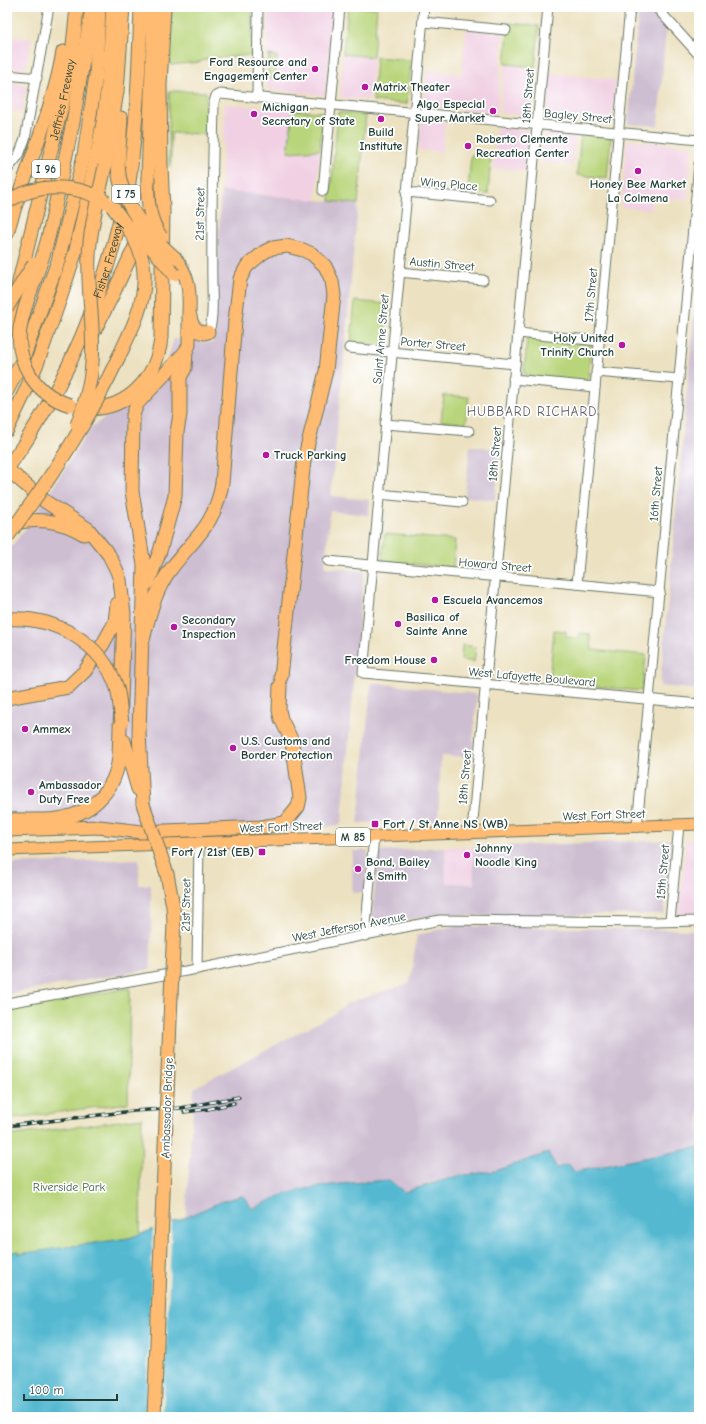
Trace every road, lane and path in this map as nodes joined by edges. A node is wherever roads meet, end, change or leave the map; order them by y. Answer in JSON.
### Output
{"nodes":[{"id":1,"x":49,"y":7,"type":"edge"},
{"id":2,"x":72,"y":7,"type":"edge"},
{"id":3,"x":77,"y":7,"type":"edge"},
{"id":4,"x":92,"y":7,"type":"edge"},
{"id":5,"x":99,"y":7,"type":"edge"},
{"id":6,"x":113,"y":7,"type":"edge"},
{"id":7,"x":124,"y":7,"type":"edge"},
{"id":8,"x":141,"y":7,"type":"edge"},
{"id":9,"x":152,"y":7,"type":"edge"},
{"id":10,"x":164,"y":7,"type":"edge"},
{"id":11,"x":258,"y":7,"type":"edge"},
{"id":12,"x":340,"y":7,"type":"edge"},
{"id":13,"x":424,"y":7,"type":"edge"},
{"id":14,"x":548,"y":7,"type":"edge"},
{"id":15,"x":630,"y":7,"type":"edge"},
{"id":16,"x":656,"y":7,"type":"edge"},
{"id":17,"x":423,"y":22,"type":"junction"},
{"id":18,"x":506,"y":30,"type":"dead end"},
{"id":19,"x":699,"y":55,"type":"edge"},
{"id":20,"x":7,"y":75,"type":"edge"},
{"id":21,"x":37,"y":78,"type":"junction"},
{"id":22,"x":216,"y":96,"type":"joint"},
{"id":23,"x":257,"y":98,"type":"junction"},
{"id":24,"x":331,"y":104,"type":"junction"},
{"id":25,"x":414,"y":112,"type":"junction"},
{"id":26,"x":538,"y":124,"type":"junction"},
{"id":27,"x":619,"y":131,"type":"junction"},
{"id":28,"x":699,"y":140,"type":"edge"},
{"id":29,"x":18,"y":155,"type":"junction"},
{"id":30,"x":7,"y":157,"type":"edge"},
{"id":31,"x":699,"y":164,"type":"edge"},
{"id":32,"x":111,"y":166,"type":"junction"},
{"id":33,"x":161,"y":166,"type":"junction"},
{"id":34,"x":7,"y":170,"type":"edge"},
{"id":35,"x":323,"y":191,"type":"dead end"},
{"id":36,"x":406,"y":192,"type":"junction"},
{"id":37,"x":490,"y":200,"type":"dead end"},
{"id":38,"x":7,"y":202,"type":"edge"},
{"id":39,"x":112,"y":206,"type":"junction"},
{"id":40,"x":50,"y":230,"type":"junction"},
{"id":41,"x":7,"y":233,"type":"edge"},
{"id":42,"x":174,"y":258,"type":"junction"},
{"id":43,"x":399,"y":272,"type":"junction"},
{"id":44,"x":483,"y":280,"type":"dead end"},
{"id":45,"x":7,"y":307,"type":"edge"},
{"id":46,"x":189,"y":311,"type":"junction"},
{"id":47,"x":7,"y":331,"type":"edge"},
{"id":48,"x":208,"y":332,"type":"junction"},
{"id":49,"x":518,"y":333,"type":"junction"},
{"id":50,"x":599,"y":341,"type":"junction"},
{"id":51,"x":188,"y":348,"type":"junction"},
{"id":52,"x":349,"y":348,"type":"dead end"},
{"id":53,"x":392,"y":352,"type":"junction"},
{"id":54,"x":515,"y":364,"type":"junction"},
{"id":55,"x":596,"y":372,"type":"junction"},
{"id":56,"x":514,"y":379,"type":"junction"},
{"id":57,"x":679,"y":379,"type":"junction"},
{"id":58,"x":594,"y":387,"type":"junction"},
{"id":59,"x":7,"y":391,"type":"edge"},
{"id":60,"x":385,"y":424,"type":"junction"},
{"id":61,"x":7,"y":430,"type":"edge"},
{"id":62,"x":469,"y":431,"type":"dead end"},
{"id":63,"x":18,"y":452,"type":"junction"},
{"id":64,"x":60,"y":462,"type":"junction"},
{"id":65,"x":7,"y":469,"type":"edge"},
{"id":66,"x":379,"y":494,"type":"junction"},
{"id":67,"x":462,"y":502,"type":"dead end"},
{"id":68,"x":7,"y":526,"type":"edge"},
{"id":69,"x":7,"y":537,"type":"edge"},
{"id":70,"x":103,"y":546,"type":"junction"},
{"id":71,"x":328,"y":561,"type":"dead end"},
{"id":72,"x":373,"y":565,"type":"junction"},
{"id":73,"x":496,"y":577,"type":"junction"},
{"id":74,"x":120,"y":580,"type":"junction"},
{"id":75,"x":577,"y":584,"type":"junction"},
{"id":76,"x":660,"y":592,"type":"junction"},
{"id":77,"x":143,"y":604,"type":"junction"},
{"id":78,"x":7,"y":619,"type":"edge"},
{"id":79,"x":7,"y":626,"type":"edge"},
{"id":80,"x":142,"y":644,"type":"junction"},
{"id":81,"x":363,"y":673,"type":"joint"},
{"id":82,"x":486,"y":685,"type":"junction"},
{"id":83,"x":7,"y":698,"type":"edge"},
{"id":84,"x":650,"y":700,"type":"junction"},
{"id":85,"x":699,"y":704,"type":"edge"},
{"id":86,"x":122,"y":722,"type":"junction"},
{"id":87,"x":143,"y":804,"type":"junction"},
{"id":88,"x":7,"y":820,"type":"edge"},
{"id":89,"x":699,"y":824,"type":"edge"},
{"id":90,"x":679,"y":825,"type":"junction"},
{"id":91,"x":637,"y":826,"type":"junction"},
{"id":92,"x":7,"y":830,"type":"edge"},
{"id":93,"x":472,"y":832,"type":"junction"},
{"id":94,"x":374,"y":836,"type":"junction"},
{"id":95,"x":199,"y":842,"type":"junction"},
{"id":96,"x":7,"y":850,"type":"edge"},
{"id":97,"x":670,"y":921,"type":"junction"},
{"id":98,"x":699,"y":921,"type":"edge"},
{"id":99,"x":365,"y":936,"type":"junction"},
{"id":100,"x":197,"y":969,"type":"junction"},
{"id":101,"x":7,"y":1003,"type":"edge"},
{"id":102,"x":154,"y":1417,"type":"edge"}],
"edges":[{"from":1,"to":21,"type":"street"},
{"from":2,"to":41,"type":"highway"},
{"from":3,"to":47,"type":"highway","name":"Jeffries Freeway","number":"I 96"},
{"from":4,"to":40,"type":"highway"},
{"from":5,"to":59,"type":"highway"},
{"from":6,"to":61,"type":"highway"},
{"from":7,"to":32,"type":"highway"},
{"from":8,"to":63,"type":"highway","name":"Fisher Freeway","number":"I 75"},
{"from":9,"to":42,"type":"highway","bridge":true},
{"from":10,"to":33,"type":"highway"},
{"from":11,"to":23,"type":"street"},
{"from":12,"to":24,"type":"street"},
{"from":13,"to":17,"type":"street","name":"Saint Anne Street"},
{"from":14,"to":26,"type":"street","name":"18th Street"},
{"from":15,"to":27,"type":"street","name":"17th Street"},
{"from":16,"to":19,"type":"street"},
{"from":17,"to":18,"type":"street"},
{"from":17,"to":25,"type":"street","name":"Saint Anne Street"},
{"from":20,"to":21,"type":"street"},
{"from":21,"to":29,"type":"street"},
{"from":22,"to":23,"type":"street","name":"Bagley Street"},
{"from":22,"to":48,"type":"street","name":"21st Street"},
{"from":23,"to":24,"type":"street","name":"Bagley Street"},
{"from":24,"to":25,"type":"street","name":"Bagley Street"},
{"from":24,"to":35,"type":"street"},
{"from":25,"to":26,"type":"street","name":"Bagley Street"},
{"from":25,"to":36,"type":"street","name":"Saint Anne Street"},
{"from":26,"to":27,"type":"street","name":"Bagley Street"},
{"from":26,"to":49,"type":"street","name":"18th Street"},
{"from":27,"to":28,"type":"street","name":"Bagley Street"},
{"from":27,"to":50,"type":"street","name":"17th Street"},
{"from":29,"to":30,"type":"street"},
{"from":29,"to":34,"type":"street"},
{"from":31,"to":57,"type":"street","name":"16th Street"},
{"from":32,"to":42,"type":"highway","bridge":true},
{"from":32,"to":64,"type":"highway","bridge":true},
{"from":33,"to":40,"type":"highway","bridge":true},
{"from":33,"to":63,"type":"highway"},
{"from":36,"to":37,"type":"street","name":"Wing Place"},
{"from":36,"to":43,"type":"street","name":"Saint Anne Street"},
{"from":38,"to":39,"type":"highway","bridge":true},
{"from":39,"to":51,"type":"highway","bridge":true},
{"from":39,"to":64,"type":"highway","bridge":true},
{"from":40,"to":45,"type":"highway","bridge":true},
{"from":42,"to":46,"type":"highway"},
{"from":43,"to":44,"type":"street","name":"Austin Street"},
{"from":43,"to":53,"type":"street","name":"Saint Anne Street"},
{"from":46,"to":48,"type":"highway"},
{"from":46,"to":51,"type":"highway"},
{"from":48,"to":51,"type":"highway"},
{"from":49,"to":50,"type":"street"},
{"from":49,"to":54,"type":"street","name":"18th Street"},
{"from":50,"to":55,"type":"street","name":"17th Street"},
{"from":51,"to":77,"type":"highway"},
{"from":51,"to":77,"type":"highway"},
{"from":52,"to":53,"type":"street","name":"Porter Street"},
{"from":53,"to":54,"type":"street","name":"Porter Street"},
{"from":53,"to":60,"type":"street","name":"Saint Anne Street"},
{"from":54,"to":56,"type":"street","name":"18th Street"},
{"from":55,"to":57,"type":"street"},
{"from":55,"to":58,"type":"street","name":"17th Street"},
{"from":56,"to":58,"type":"street"},
{"from":56,"to":73,"type":"street","name":"18th Street"},
{"from":57,"to":76,"type":"street","name":"16th Street"},
{"from":58,"to":75,"type":"street","name":"17th Street"},
{"from":60,"to":62,"type":"street"},
{"from":60,"to":66,"type":"street","name":"Saint Anne Street"},
{"from":63,"to":65,"type":"highway","name":"Fisher Freeway","number":"I 75"},
{"from":64,"to":69,"type":"highway","bridge":true},
{"from":65,"to":70,"type":"highway"},
{"from":66,"to":67,"type":"street"},
{"from":66,"to":72,"type":"street","name":"Saint Anne Street"},
{"from":68,"to":70,"type":"highway"},
{"from":70,"to":74,"type":"highway"},
{"from":71,"to":72,"type":"street","name":"Howard Street"},
{"from":72,"to":73,"type":"street","name":"Howard Street"},
{"from":72,"to":81,"type":"street","name":"Saint Anne Street"},
{"from":73,"to":75,"type":"street","name":"Howard Street"},
{"from":73,"to":82,"type":"street","name":"18th Street"},
{"from":74,"to":83,"type":"highway"},
{"from":74,"to":88,"type":"highway"},
{"from":75,"to":76,"type":"street","name":"Howard Street"},
{"from":76,"to":84,"type":"street","name":"16th Street"},
{"from":77,"to":80,"type":"highway"},
{"from":78,"to":86,"type":"highway","bridge":true},
{"from":79,"to":86,"type":"highway","bridge":true},
{"from":80,"to":87,"type":"highway"},
{"from":80,"to":92,"type":"highway"},
{"from":81,"to":82,"type":"street","name":"West Lafayette Boulevard"},
{"from":82,"to":84,"type":"street","name":"West Lafayette Boulevard"},
{"from":82,"to":93,"type":"street","name":"18th Street"},
{"from":84,"to":85,"type":"street","name":"West Lafayette Boulevard"},
{"from":84,"to":91,"type":"street","name":"16th Street"},
{"from":86,"to":87,"type":"highway","name":"Ambassador Bridge"},
{"from":87,"to":102,"type":"highway","name":"Ambassador Bridge","bridge":true},
{"from":89,"to":90,"type":"main road","name":"West Fort Street","number":"M 85"},
{"from":90,"to":91,"type":"main road","name":"West Fort Street","number":"M 85"},
{"from":90,"to":97,"type":"street","name":"15th Street"},
{"from":91,"to":93,"type":"main road","name":"West Fort Street","number":"M 85"},
{"from":93,"to":94,"type":"main road","name":"West Fort Street","number":"M 85"},
{"from":94,"to":95,"type":"main road","name":"West Fort Street","number":"M 85"},
{"from":94,"to":99,"type":"street"},
{"from":95,"to":96,"type":"main road","name":"West Fort Street","number":"M 85"},
{"from":95,"to":100,"type":"street","name":"21st Street"},
{"from":97,"to":98,"type":"street","name":"West Jefferson Avenue"},
{"from":97,"to":99,"type":"street","name":"West Jefferson Avenue"},
{"from":99,"to":100,"type":"street","name":"West Jefferson Avenue"},
{"from":100,"to":101,"type":"street","name":"West Jefferson Avenue"}]}
